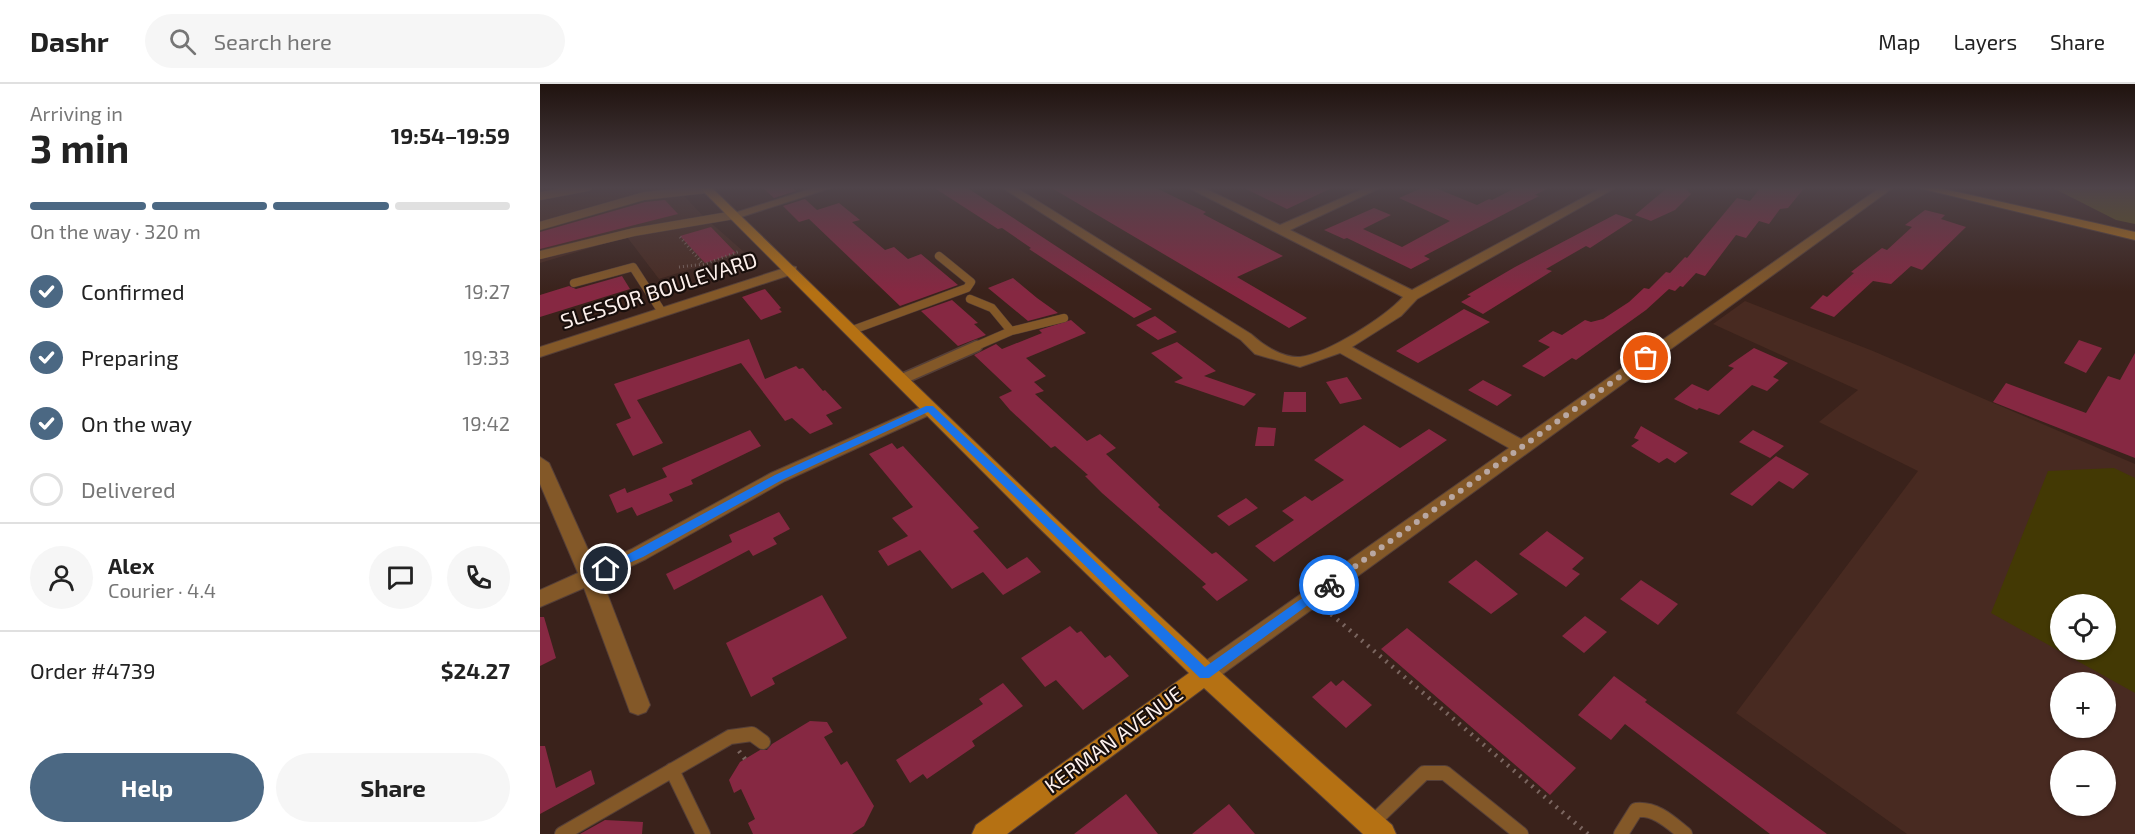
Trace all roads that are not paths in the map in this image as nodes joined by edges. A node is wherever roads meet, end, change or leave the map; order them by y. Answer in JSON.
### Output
{"nodes":[{"id":1,"x":702,"y":222,"type":"edge"},
{"id":2,"x":741,"y":222,"type":"edge"},
{"id":3,"x":1063,"y":222,"type":"edge"},
{"id":4,"x":1264,"y":222,"type":"edge"},
{"id":5,"x":1298,"y":222,"type":"edge"},
{"id":6,"x":1547,"y":222,"type":"edge"},
{"id":7,"x":1839,"y":222,"type":"edge"},
{"id":8,"x":2074,"y":222,"type":"edge"},
{"id":9,"x":1280,"y":230,"type":"junction"},
{"id":10,"x":2135,"y":236,"type":"edge"},
{"id":11,"x":540,"y":255,"type":"edge"},
{"id":12,"x":939,"y":256,"type":"dead end"},
{"id":13,"x":791,"y":270,"type":"junction"},
{"id":14,"x":574,"y":283,"type":"dead end"},
{"id":15,"x":1412,"y":296,"type":"junction"},
{"id":16,"x":970,"y":299,"type":"dead end"},
{"id":17,"x":662,"y":312,"type":"junction"},
{"id":18,"x":1064,"y":318,"type":"dead end"},
{"id":19,"x":850,"y":331,"type":"junction"},
{"id":20,"x":1011,"y":331,"type":"junction"},
{"id":21,"x":1341,"y":347,"type":"junction"},
{"id":22,"x":540,"y":351,"type":"edge"},
{"id":23,"x":900,"y":380,"type":"junction"},
{"id":24,"x":930,"y":408,"type":"junction"},
{"id":25,"x":1522,"y":447,"type":"junction"},
{"id":26,"x":540,"y":463,"type":"edge"},
{"id":27,"x":545,"y":485,"type":"edge"},
{"id":28,"x":590,"y":576,"type":"junction"},
{"id":29,"x":540,"y":599,"type":"edge"},
{"id":30,"x":1204,"y":674,"type":"junction"},
{"id":31,"x":638,"y":705,"type":"dead end"},
{"id":32,"x":763,"y":742,"type":"dead end"},
{"id":33,"x":672,"y":770,"type":"junction"},
{"id":34,"x":1377,"y":829,"type":"edge"},
{"id":35,"x":998,"y":830,"type":"edge"},
{"id":36,"x":562,"y":834,"type":"edge"},
{"id":37,"x":703,"y":834,"type":"edge"},
{"id":38,"x":1521,"y":834,"type":"edge"},
{"id":39,"x":1621,"y":834,"type":"edge"},
{"id":40,"x":1685,"y":834,"type":"edge"}],
"edges":[{"from":1,"to":11,"type":"lane"},
{"from":2,"to":13,"type":"main road"},
{"from":3,"to":21,"type":"street"},
{"from":4,"to":9,"type":"street"},
{"from":5,"to":9,"type":"street"},
{"from":6,"to":15,"type":"street"},
{"from":7,"to":25,"type":"street","name":"KERMAN AVENUE"},
{"from":8,"to":10,"type":"main road"},
{"from":9,"to":15,"type":"street"},
{"from":12,"to":19,"type":"lane"},
{"from":13,"to":17,"type":"street","name":"SLESSOR BOULEVARD"},
{"from":13,"to":19,"type":"main road"},
{"from":14,"to":17,"type":"lane"},
{"from":15,"to":21,"type":"street"},
{"from":16,"to":20,"type":"lane"},
{"from":17,"to":22,"type":"street","name":"SLESSOR BOULEVARD"},
{"from":18,"to":20,"type":"lane"},
{"from":19,"to":23,"type":"main road"},
{"from":20,"to":23,"type":"lane"},
{"from":21,"to":25,"type":"street"},
{"from":23,"to":24,"type":"main road"},
{"from":24,"to":28,"type":"street"},
{"from":24,"to":30,"type":"main road"},
{"from":25,"to":30,"type":"street","name":"KERMAN AVENUE"},
{"from":26,"to":27,"type":"street"},
{"from":27,"to":28,"type":"street"},
{"from":28,"to":29,"type":"street"},
{"from":28,"to":31,"type":"street"},
{"from":30,"to":34,"type":"main road"},
{"from":30,"to":35,"type":"main road","name":"KERMAN AVENUE"},
{"from":32,"to":33,"type":"lane"},
{"from":33,"to":36,"type":"lane"},
{"from":33,"to":37,"type":"lane"},
{"from":34,"to":38,"type":"lane"},
{"from":39,"to":40,"type":"lane"}]}
